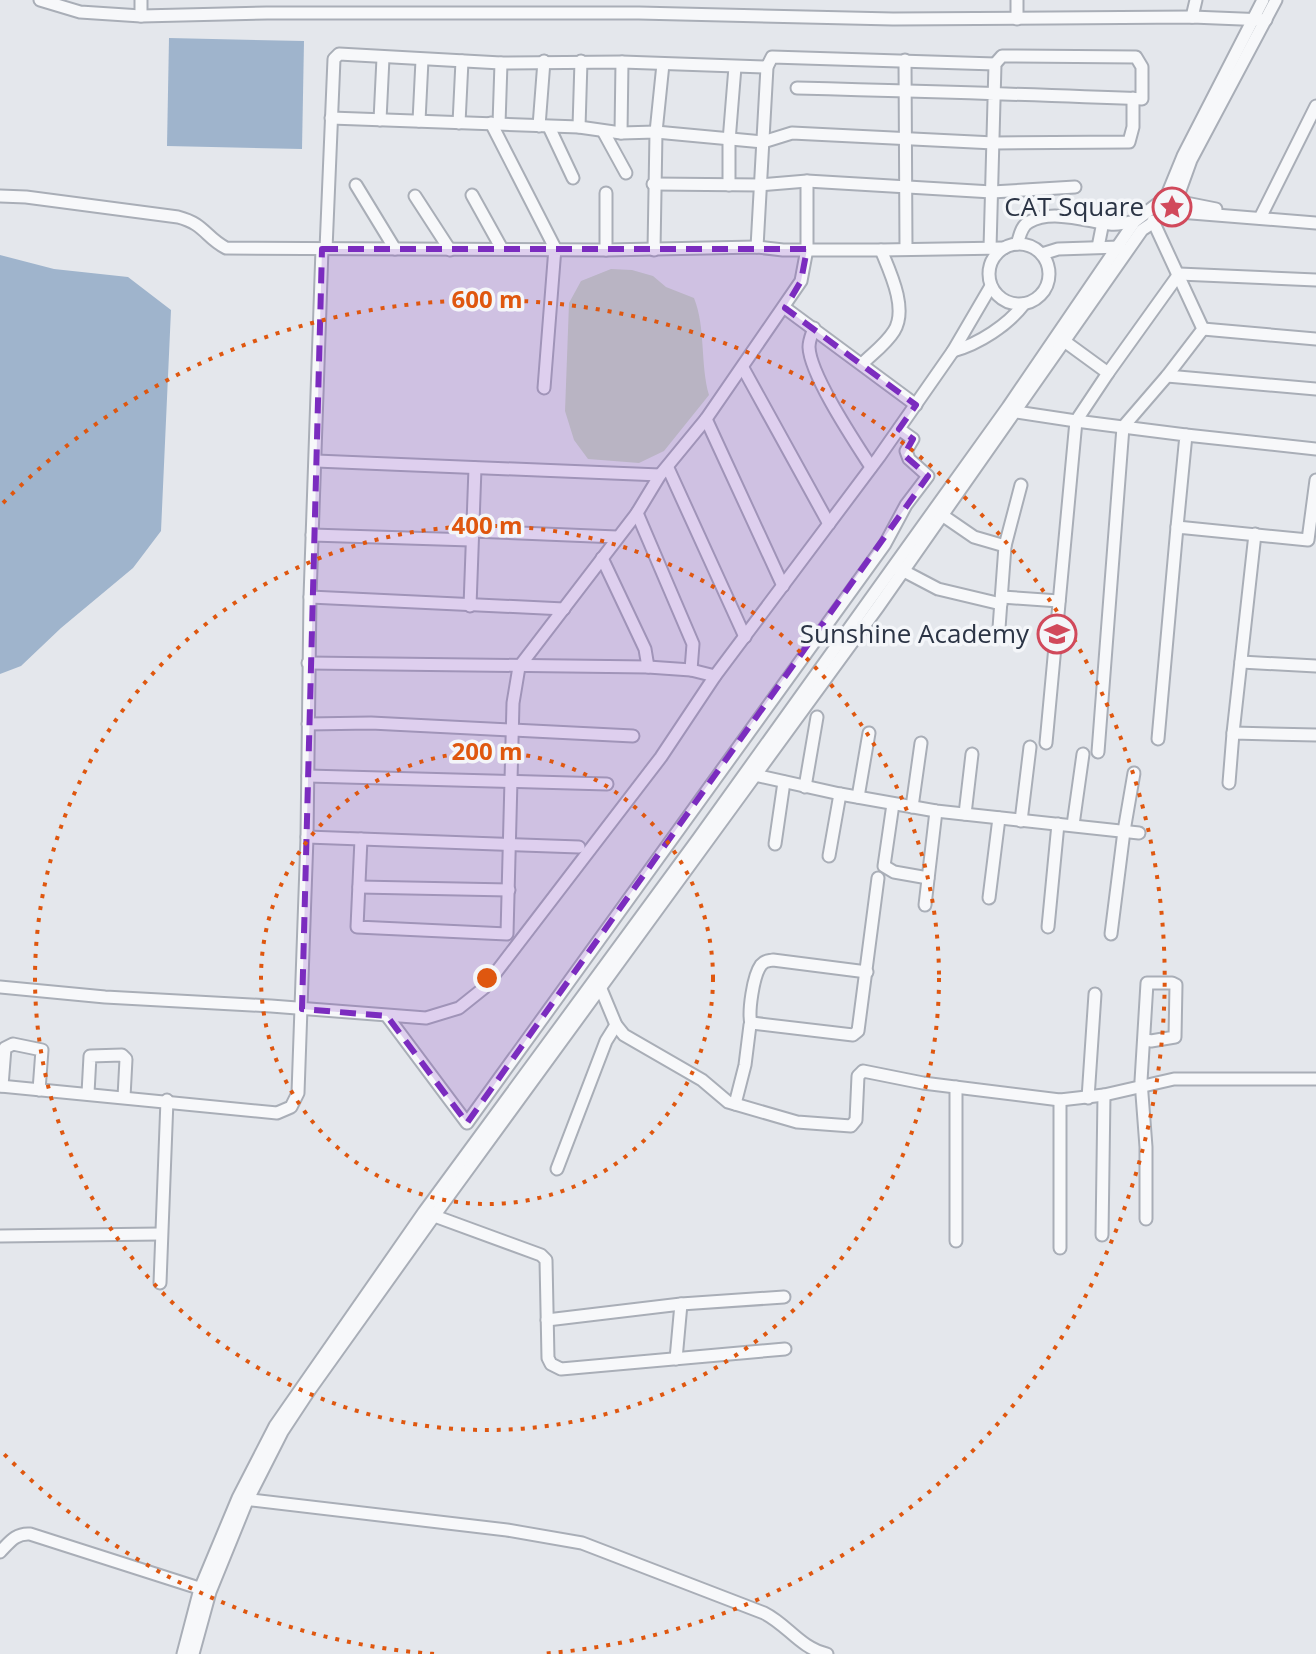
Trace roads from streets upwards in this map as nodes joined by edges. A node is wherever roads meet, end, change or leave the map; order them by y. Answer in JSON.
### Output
{"nodes":[{"id":1,"x":40,"y":0,"type":"edge"},
{"id":2,"x":141,"y":0,"type":"edge"},
{"id":3,"x":547,"y":0,"type":"edge"},
{"id":4,"x":581,"y":0,"type":"edge"},
{"id":5,"x":1017,"y":0,"type":"edge"},
{"id":6,"x":1196,"y":0,"type":"edge"},
{"id":7,"x":1263,"y":0,"type":"edge"},
{"id":8,"x":1276,"y":0,"type":"edge"},
{"id":9,"x":559,"y":13,"type":"junction"},
{"id":10,"x":583,"y":13,"type":"junction"},
{"id":11,"x":141,"y":16,"type":"junction"},
{"id":12,"x":1192,"y":17,"type":"junction"},
{"id":13,"x":1017,"y":19,"type":"junction"},
{"id":14,"x":1252,"y":20,"type":"junction"},
{"id":15,"x":1266,"y":20,"type":"junction"},
{"id":16,"x":383,"y":58,"type":"junction"},
{"id":17,"x":422,"y":60,"type":"junction"},
{"id":18,"x":905,"y":60,"type":"junction"},
{"id":19,"x":462,"y":61,"type":"junction"},
{"id":20,"x":544,"y":61,"type":"junction"},
{"id":21,"x":581,"y":61,"type":"junction"},
{"id":22,"x":622,"y":62,"type":"junction"},
{"id":23,"x":501,"y":63,"type":"junction"},
{"id":24,"x":663,"y":64,"type":"junction"},
{"id":25,"x":995,"y":64,"type":"junction"},
{"id":26,"x":735,"y":67,"type":"junction"},
{"id":27,"x":767,"y":67,"type":"junction"},
{"id":28,"x":797,"y":88,"type":"dead end"},
{"id":29,"x":906,"y":91,"type":"junction"},
{"id":30,"x":996,"y":94,"type":"junction"},
{"id":31,"x":1133,"y":98,"type":"junction"},
{"id":32,"x":1316,"y":106,"type":"edge"},
{"id":33,"x":331,"y":118,"type":"junction"},
{"id":34,"x":380,"y":120,"type":"junction"},
{"id":35,"x":419,"y":121,"type":"junction"},
{"id":36,"x":459,"y":123,"type":"junction"},
{"id":37,"x":495,"y":124,"type":"junction"},
{"id":38,"x":544,"y":127,"type":"junction"},
{"id":39,"x":579,"y":127,"type":"junction"},
{"id":40,"x":603,"y":131,"type":"junction"},
{"id":41,"x":656,"y":132,"type":"junction"},
{"id":42,"x":621,"y":133,"type":"junction"},
{"id":43,"x":729,"y":141,"type":"junction"},
{"id":44,"x":905,"y":141,"type":"junction"},
{"id":45,"x":763,"y":142,"type":"junction"},
{"id":46,"x":994,"y":143,"type":"junction"},
{"id":47,"x":1194,"y":145,"type":"junction"},
{"id":48,"x":626,"y":173,"type":"dead end"},
{"id":49,"x":573,"y":178,"type":"dead end"},
{"id":50,"x":807,"y":181,"type":"junction"},
{"id":51,"x":653,"y":184,"type":"junction"},
{"id":52,"x":356,"y":185,"type":"dead end"},
{"id":53,"x":729,"y":185,"type":"junction"},
{"id":54,"x":760,"y":185,"type":"junction"},
{"id":55,"x":1075,"y":187,"type":"dead end"},
{"id":56,"x":904,"y":189,"type":"junction"},
{"id":57,"x":992,"y":192,"type":"junction"},
{"id":58,"x":606,"y":193,"type":"dead end"},
{"id":59,"x":472,"y":195,"type":"dead end"},
{"id":60,"x":0,"y":196,"type":"edge"},
{"id":61,"x":415,"y":196,"type":"dead end"},
{"id":62,"x":1173,"y":202,"type":"junction"},
{"id":63,"x":1262,"y":215,"type":"junction"},
{"id":64,"x":1316,"y":220,"type":"edge"},
{"id":65,"x":1135,"y":221,"type":"junction"},
{"id":66,"x":1153,"y":221,"type":"junction"},
{"id":67,"x":1103,"y":222,"type":"junction"},
{"id":68,"x":1017,"y":244,"type":"junction"},
{"id":69,"x":757,"y":247,"type":"junction"},
{"id":70,"x":1098,"y":247,"type":"junction"},
{"id":71,"x":555,"y":248,"type":"junction"},
{"id":72,"x":985,"y":248,"type":"junction"},
{"id":73,"x":1004,"y":248,"type":"junction"},
{"id":74,"x":324,"y":249,"type":"junction"},
{"id":75,"x":395,"y":249,"type":"junction"},
{"id":76,"x":502,"y":249,"type":"junction"},
{"id":77,"x":807,"y":249,"type":"junction"},
{"id":78,"x":906,"y":249,"type":"junction"},
{"id":79,"x":1122,"y":249,"type":"junction"},
{"id":80,"x":450,"y":250,"type":"junction"},
{"id":81,"x":606,"y":250,"type":"junction"},
{"id":82,"x":654,"y":250,"type":"junction"},
{"id":83,"x":881,"y":250,"type":"junction"},
{"id":84,"x":1042,"y":254,"type":"junction"},
{"id":85,"x":989,"y":266,"type":"junction"},
{"id":86,"x":1179,"y":274,"type":"junction"},
{"id":87,"x":1316,"y":280,"type":"edge"},
{"id":88,"x":991,"y":286,"type":"junction"},
{"id":89,"x":1024,"y":304,"type":"junction"},
{"id":90,"x":785,"y":308,"type":"junction"},
{"id":91,"x":814,"y":328,"type":"junction"},
{"id":92,"x":1203,"y":329,"type":"junction"},
{"id":93,"x":1060,"y":338,"type":"junction"},
{"id":94,"x":1316,"y":339,"type":"edge"},
{"id":95,"x":953,"y":351,"type":"junction"},
{"id":96,"x":862,"y":364,"type":"junction"},
{"id":97,"x":743,"y":368,"type":"junction"},
{"id":98,"x":1108,"y":373,"type":"junction"},
{"id":99,"x":1167,"y":376,"type":"junction"},
{"id":100,"x":544,"y":388,"type":"dead end"},
{"id":101,"x":1316,"y":389,"type":"edge"},
{"id":102,"x":916,"y":405,"type":"junction"},
{"id":103,"x":1016,"y":412,"type":"junction"},
{"id":104,"x":706,"y":419,"type":"junction"},
{"id":105,"x":1076,"y":421,"type":"junction"},
{"id":106,"x":1123,"y":427,"type":"junction"},
{"id":107,"x":899,"y":429,"type":"junction"},
{"id":108,"x":1186,"y":435,"type":"junction"},
{"id":109,"x":1316,"y":449,"type":"edge"},
{"id":110,"x":316,"y":461,"type":"junction"},
{"id":111,"x":871,"y":467,"type":"junction"},
{"id":112,"x":475,"y":468,"type":"junction"},
{"id":113,"x":664,"y":471,"type":"junction"},
{"id":114,"x":1316,"y":480,"type":"edge"},
{"id":115,"x":1021,"y":485,"type":"dead end"},
{"id":116,"x":637,"y":513,"type":"junction"},
{"id":117,"x":942,"y":515,"type":"junction"},
{"id":118,"x":829,"y":524,"type":"junction"},
{"id":119,"x":1177,"y":527,"type":"junction"},
{"id":120,"x":1255,"y":534,"type":"junction"},
{"id":121,"x":312,"y":535,"type":"junction"},
{"id":122,"x":471,"y":536,"type":"junction"},
{"id":123,"x":617,"y":537,"type":"junction"},
{"id":124,"x":1312,"y":540,"type":"edge"},
{"id":125,"x":1005,"y":546,"type":"junction"},
{"id":126,"x":602,"y":558,"type":"junction"},
{"id":127,"x":898,"y":568,"type":"junction"},
{"id":128,"x":783,"y":586,"type":"junction"},
{"id":129,"x":310,"y":597,"type":"junction"},
{"id":130,"x":1002,"y":600,"type":"junction"},
{"id":131,"x":1059,"y":601,"type":"junction"},
{"id":132,"x":470,"y":606,"type":"junction"},
{"id":133,"x":564,"y":609,"type":"junction"},
{"id":134,"x":999,"y":628,"type":"dead end"},
{"id":135,"x":745,"y":637,"type":"junction"},
{"id":136,"x":1241,"y":662,"type":"junction"},
{"id":137,"x":308,"y":663,"type":"junction"},
{"id":138,"x":1316,"y":666,"type":"edge"},
{"id":139,"x":519,"y":667,"type":"junction"},
{"id":140,"x":648,"y":667,"type":"junction"},
{"id":141,"x":691,"y":670,"type":"junction"},
{"id":142,"x":715,"y":676,"type":"junction"},
{"id":143,"x":817,"y":717,"type":"dead end"},
{"id":144,"x":308,"y":724,"type":"junction"},
{"id":145,"x":513,"y":730,"type":"junction"},
{"id":146,"x":869,"y":733,"type":"dead end"},
{"id":147,"x":1233,"y":733,"type":"junction"},
{"id":148,"x":1316,"y":735,"type":"edge"},
{"id":149,"x":633,"y":736,"type":"dead end"},
{"id":150,"x":1158,"y":739,"type":"dead end"},
{"id":151,"x":921,"y":743,"type":"dead end"},
{"id":152,"x":1046,"y":743,"type":"dead end"},
{"id":153,"x":1030,"y":747,"type":"dead end"},
{"id":154,"x":1098,"y":752,"type":"dead end"},
{"id":155,"x":972,"y":754,"type":"dead end"},
{"id":156,"x":1083,"y":754,"type":"dead end"},
{"id":157,"x":1134,"y":773,"type":"dead end"},
{"id":158,"x":751,"y":774,"type":"junction"},
{"id":159,"x":308,"y":776,"type":"junction"},
{"id":160,"x":784,"y":782,"type":"junction"},
{"id":161,"x":511,"y":783,"type":"junction"},
{"id":162,"x":1229,"y":783,"type":"dead end"},
{"id":163,"x":607,"y":784,"type":"dead end"},
{"id":164,"x":805,"y":787,"type":"junction"},
{"id":165,"x":840,"y":794,"type":"junction"},
{"id":166,"x":858,"y":797,"type":"junction"},
{"id":167,"x":893,"y":804,"type":"junction"},
{"id":168,"x":912,"y":807,"type":"junction"},
{"id":169,"x":936,"y":811,"type":"junction"},
{"id":170,"x":965,"y":814,"type":"junction"},
{"id":171,"x":999,"y":818,"type":"junction"},
{"id":172,"x":1021,"y":821,"type":"junction"},
{"id":173,"x":1058,"y":824,"type":"junction"},
{"id":174,"x":1073,"y":825,"type":"junction"},
{"id":175,"x":1124,"y":831,"type":"junction"},
{"id":176,"x":1139,"y":833,"type":"dead end"},
{"id":177,"x":307,"y":837,"type":"junction"},
{"id":178,"x":361,"y":839,"type":"junction"},
{"id":179,"x":510,"y":844,"type":"junction"},
{"id":180,"x":775,"y":844,"type":"dead end"},
{"id":181,"x":579,"y":847,"type":"dead end"},
{"id":182,"x":829,"y":856,"type":"dead end"},
{"id":183,"x":878,"y":878,"type":"dead end"},
{"id":184,"x":928,"y":878,"type":"junction"},
{"id":185,"x":359,"y":887,"type":"junction"},
{"id":186,"x":509,"y":890,"type":"junction"},
{"id":187,"x":989,"y":898,"type":"dead end"},
{"id":188,"x":925,"y":905,"type":"dead end"},
{"id":189,"x":1048,"y":927,"type":"dead end"},
{"id":190,"x":1111,"y":934,"type":"dead end"},
{"id":191,"x":867,"y":972,"type":"junction"},
{"id":192,"x":597,"y":986,"type":"junction"},
{"id":193,"x":0,"y":987,"type":"edge"},
{"id":194,"x":1095,"y":994,"type":"dead end"},
{"id":195,"x":302,"y":1009,"type":"junction"},
{"id":196,"x":387,"y":1016,"type":"junction"},
{"id":197,"x":751,"y":1024,"type":"junction"},
{"id":198,"x":616,"y":1025,"type":"junction"},
{"id":199,"x":1144,"y":1039,"type":"junction"},
{"id":200,"x":1316,"y":1079,"type":"edge"},
{"id":201,"x":1,"y":1086,"type":"edge"},
{"id":202,"x":956,"y":1087,"type":"junction"},
{"id":203,"x":1142,"y":1087,"type":"junction"},
{"id":204,"x":39,"y":1090,"type":"junction"},
{"id":205,"x":88,"y":1093,"type":"junction"},
{"id":206,"x":1104,"y":1095,"type":"junction"},
{"id":207,"x":124,"y":1097,"type":"junction"},
{"id":208,"x":1088,"y":1098,"type":"junction"},
{"id":209,"x":167,"y":1100,"type":"junction"},
{"id":210,"x":1060,"y":1100,"type":"junction"},
{"id":211,"x":735,"y":1104,"type":"junction"},
{"id":212,"x":557,"y":1169,"type":"dead end"},
{"id":213,"x":429,"y":1214,"type":"junction"},
{"id":214,"x":1146,"y":1219,"type":"dead end"},
{"id":215,"x":160,"y":1234,"type":"junction"},
{"id":216,"x":1102,"y":1235,"type":"dead end"},
{"id":217,"x":0,"y":1236,"type":"edge"},
{"id":218,"x":956,"y":1241,"type":"dead end"},
{"id":219,"x":1060,"y":1248,"type":"dead end"},
{"id":220,"x":160,"y":1283,"type":"dead end"},
{"id":221,"x":784,"y":1297,"type":"dead end"},
{"id":222,"x":681,"y":1304,"type":"junction"},
{"id":223,"x":547,"y":1320,"type":"junction"},
{"id":224,"x":785,"y":1349,"type":"dead end"},
{"id":225,"x":676,"y":1359,"type":"junction"},
{"id":226,"x":243,"y":1499,"type":"junction"},
{"id":227,"x":0,"y":1552,"type":"edge"},
{"id":228,"x":205,"y":1590,"type":"junction"},
{"id":229,"x":183,"y":1654,"type":"edge"},
{"id":230,"x":193,"y":1654,"type":"edge"},
{"id":231,"x":827,"y":1654,"type":"edge"}],
"edges":[{"from":1,"to":11,"type":"street"},
{"from":2,"to":11,"type":"street"},
{"from":3,"to":9,"type":"street"},
{"from":4,"to":10,"type":"street"},
{"from":5,"to":13,"type":"street"},
{"from":6,"to":12,"type":"street"},
{"from":7,"to":14,"type":"street"},
{"from":8,"to":15,"type":"street"},
{"from":9,"to":10,"type":"street"},
{"from":9,"to":11,"type":"street"},
{"from":10,"to":13,"type":"street"},
{"from":12,"to":13,"type":"street"},
{"from":12,"to":14,"type":"street"},
{"from":14,"to":15,"type":"street"},
{"from":14,"to":47,"type":"street"},
{"from":15,"to":47,"type":"street"},
{"from":16,"to":17,"type":"street"},
{"from":16,"to":33,"type":"street"},
{"from":16,"to":34,"type":"street"},
{"from":17,"to":19,"type":"street"},
{"from":17,"to":35,"type":"street"},
{"from":18,"to":25,"type":"street"},
{"from":18,"to":27,"type":"street"},
{"from":18,"to":29,"type":"street"},
{"from":19,"to":23,"type":"street"},
{"from":19,"to":36,"type":"street"},
{"from":20,"to":21,"type":"street"},
{"from":20,"to":23,"type":"street"},
{"from":20,"to":38,"type":"street"},
{"from":21,"to":22,"type":"street"},
{"from":21,"to":39,"type":"street"},
{"from":22,"to":24,"type":"street"},
{"from":22,"to":42,"type":"street"},
{"from":23,"to":37,"type":"street"},
{"from":24,"to":26,"type":"street"},
{"from":24,"to":41,"type":"street"},
{"from":25,"to":30,"type":"street"},
{"from":25,"to":31,"type":"street"},
{"from":26,"to":27,"type":"street"},
{"from":26,"to":43,"type":"street"},
{"from":27,"to":45,"type":"street"},
{"from":28,"to":29,"type":"street"},
{"from":29,"to":30,"type":"street"},
{"from":29,"to":44,"type":"street"},
{"from":30,"to":31,"type":"street"},
{"from":30,"to":46,"type":"street"},
{"from":31,"to":46,"type":"street"},
{"from":32,"to":63,"type":"street"},
{"from":33,"to":34,"type":"street"},
{"from":33,"to":74,"type":"street"},
{"from":34,"to":35,"type":"street"},
{"from":35,"to":36,"type":"street"},
{"from":36,"to":37,"type":"street"},
{"from":37,"to":38,"type":"street"},
{"from":37,"to":71,"type":"street"},
{"from":38,"to":39,"type":"street"},
{"from":38,"to":49,"type":"street"},
{"from":39,"to":40,"type":"street"},
{"from":40,"to":42,"type":"street"},
{"from":40,"to":48,"type":"street"},
{"from":41,"to":42,"type":"street"},
{"from":41,"to":43,"type":"street"},
{"from":41,"to":51,"type":"street"},
{"from":43,"to":45,"type":"street"},
{"from":43,"to":53,"type":"street"},
{"from":44,"to":45,"type":"street"},
{"from":44,"to":46,"type":"street"},
{"from":44,"to":56,"type":"street"},
{"from":45,"to":54,"type":"street"},
{"from":46,"to":57,"type":"street"},
{"from":47,"to":62,"type":"street"},
{"from":50,"to":54,"type":"street"},
{"from":50,"to":56,"type":"street"},
{"from":50,"to":77,"type":"street"},
{"from":51,"to":53,"type":"street"},
{"from":51,"to":82,"type":"street"},
{"from":52,"to":75,"type":"street"},
{"from":53,"to":54,"type":"street"},
{"from":54,"to":69,"type":"street"},
{"from":55,"to":57,"type":"street"},
{"from":56,"to":57,"type":"street"},
{"from":56,"to":78,"type":"street"},
{"from":57,"to":72,"type":"street"},
{"from":58,"to":81,"type":"street"},
{"from":59,"to":76,"type":"street"},
{"from":60,"to":74,"type":"street"},
{"from":61,"to":80,"type":"street"},
{"from":62,"to":63,"type":"street"},
{"from":62,"to":65,"type":"street"},
{"from":62,"to":66,"type":"street"},
{"from":63,"to":64,"type":"street"},
{"from":65,"to":67,"type":"street"},
{"from":65,"to":79,"type":"street"},
{"from":66,"to":79,"type":"street"},
{"from":66,"to":86,"type":"street"},
{"from":67,"to":68,"type":"street"},
{"from":67,"to":70,"type":"street"},
{"from":68,"to":73,"type":"street"},
{"from":68,"to":84,"type":"street"},
{"from":69,"to":77,"type":"street"},
{"from":69,"to":82,"type":"street"},
{"from":70,"to":79,"type":"street"},
{"from":70,"to":84,"type":"street"},
{"from":71,"to":76,"type":"street"},
{"from":71,"to":81,"type":"street"},
{"from":71,"to":100,"type":"street"},
{"from":72,"to":73,"type":"street"},
{"from":72,"to":78,"type":"street"},
{"from":72,"to":85,"type":"street"},
{"from":73,"to":85,"type":"street"},
{"from":74,"to":75,"type":"street"},
{"from":74,"to":110,"type":"street"},
{"from":75,"to":80,"type":"street"},
{"from":76,"to":80,"type":"street"},
{"from":77,"to":83,"type":"street"},
{"from":77,"to":90,"type":"street"},
{"from":78,"to":83,"type":"street"},
{"from":79,"to":93,"type":"street"},
{"from":81,"to":82,"type":"street"},
{"from":83,"to":96,"type":"street"},
{"from":84,"to":89,"type":"street"},
{"from":85,"to":88,"type":"street"},
{"from":86,"to":87,"type":"street"},
{"from":86,"to":92,"type":"street"},
{"from":86,"to":98,"type":"street"},
{"from":88,"to":89,"type":"street"},
{"from":88,"to":95,"type":"street"},
{"from":89,"to":95,"type":"street"},
{"from":90,"to":91,"type":"street"},
{"from":90,"to":97,"type":"street"},
{"from":91,"to":96,"type":"street"},
{"from":91,"to":111,"type":"street"},
{"from":92,"to":94,"type":"street"},
{"from":92,"to":99,"type":"street"},
{"from":93,"to":98,"type":"street"},
{"from":93,"to":103,"type":"street"},
{"from":93,"to":127,"type":"street"},
{"from":95,"to":102,"type":"street"},
{"from":96,"to":102,"type":"street"},
{"from":97,"to":104,"type":"street"},
{"from":97,"to":118,"type":"street"},
{"from":98,"to":105,"type":"street"},
{"from":99,"to":101,"type":"street"},
{"from":99,"to":106,"type":"street"},
{"from":102,"to":107,"type":"street"},
{"from":103,"to":105,"type":"street"},
{"from":103,"to":117,"type":"street"},
{"from":104,"to":113,"type":"street"},
{"from":104,"to":128,"type":"street"},
{"from":105,"to":106,"type":"street"},
{"from":105,"to":131,"type":"street"},
{"from":106,"to":108,"type":"street"},
{"from":106,"to":154,"type":"street"},
{"from":107,"to":111,"type":"street"},
{"from":107,"to":196,"type":"street"},
{"from":108,"to":109,"type":"street"},
{"from":108,"to":119,"type":"street"},
{"from":110,"to":112,"type":"street"},
{"from":110,"to":121,"type":"street"},
{"from":111,"to":118,"type":"street"},
{"from":112,"to":113,"type":"street"},
{"from":112,"to":122,"type":"street"},
{"from":113,"to":116,"type":"street"},
{"from":113,"to":135,"type":"street"},
{"from":114,"to":124,"type":"street"},
{"from":115,"to":125,"type":"street"},
{"from":116,"to":123,"type":"street"},
{"from":116,"to":141,"type":"street"},
{"from":117,"to":125,"type":"street"},
{"from":117,"to":127,"type":"street"},
{"from":118,"to":128,"type":"street"},
{"from":119,"to":120,"type":"street"},
{"from":119,"to":150,"type":"street"},
{"from":120,"to":124,"type":"street"},
{"from":120,"to":136,"type":"street"},
{"from":121,"to":122,"type":"street"},
{"from":121,"to":129,"type":"street"},
{"from":122,"to":123,"type":"street"},
{"from":122,"to":132,"type":"street"},
{"from":123,"to":126,"type":"street"},
{"from":125,"to":130,"type":"street"},
{"from":126,"to":133,"type":"street"},
{"from":126,"to":140,"type":"street"},
{"from":127,"to":130,"type":"street"},
{"from":127,"to":158,"type":"street"},
{"from":128,"to":135,"type":"street"},
{"from":129,"to":132,"type":"street"},
{"from":129,"to":137,"type":"street"},
{"from":130,"to":131,"type":"street"},
{"from":130,"to":134,"type":"street"},
{"from":131,"to":152,"type":"street"},
{"from":132,"to":133,"type":"street"},
{"from":133,"to":139,"type":"street"},
{"from":135,"to":142,"type":"street"},
{"from":136,"to":138,"type":"street"},
{"from":136,"to":147,"type":"street"},
{"from":137,"to":139,"type":"street"},
{"from":137,"to":144,"type":"street"},
{"from":139,"to":140,"type":"street"},
{"from":139,"to":145,"type":"street"},
{"from":140,"to":141,"type":"street"},
{"from":141,"to":142,"type":"street"},
{"from":142,"to":196,"type":"street"},
{"from":143,"to":164,"type":"street"},
{"from":144,"to":145,"type":"street"},
{"from":144,"to":159,"type":"street"},
{"from":145,"to":149,"type":"street"},
{"from":145,"to":161,"type":"street"},
{"from":146,"to":166,"type":"street"},
{"from":147,"to":148,"type":"street"},
{"from":147,"to":162,"type":"street"},
{"from":151,"to":168,"type":"street"},
{"from":153,"to":172,"type":"street"},
{"from":155,"to":170,"type":"street"},
{"from":156,"to":174,"type":"street"},
{"from":157,"to":175,"type":"street"},
{"from":158,"to":160,"type":"street"},
{"from":158,"to":192,"type":"street"},
{"from":159,"to":161,"type":"street"},
{"from":159,"to":177,"type":"street"},
{"from":160,"to":164,"type":"street"},
{"from":160,"to":180,"type":"street"},
{"from":161,"to":163,"type":"street"},
{"from":161,"to":179,"type":"street"},
{"from":164,"to":165,"type":"street"},
{"from":165,"to":166,"type":"street"},
{"from":165,"to":182,"type":"street"},
{"from":166,"to":167,"type":"street"},
{"from":167,"to":168,"type":"street"},
{"from":167,"to":184,"type":"street"},
{"from":168,"to":169,"type":"street"},
{"from":169,"to":170,"type":"street"},
{"from":169,"to":184,"type":"street"},
{"from":170,"to":171,"type":"street"},
{"from":171,"to":172,"type":"street"},
{"from":171,"to":187,"type":"street"},
{"from":172,"to":173,"type":"street"},
{"from":173,"to":174,"type":"street"},
{"from":173,"to":189,"type":"street"},
{"from":174,"to":175,"type":"street"},
{"from":175,"to":176,"type":"street"},
{"from":175,"to":190,"type":"street"},
{"from":177,"to":178,"type":"street"},
{"from":177,"to":195,"type":"street"},
{"from":178,"to":179,"type":"street"},
{"from":178,"to":185,"type":"street"},
{"from":179,"to":181,"type":"street"},
{"from":179,"to":186,"type":"street"},
{"from":183,"to":191,"type":"street"},
{"from":184,"to":188,"type":"street"},
{"from":185,"to":186,"type":"street"},
{"from":185,"to":186,"type":"street"},
{"from":191,"to":197,"type":"street"},
{"from":191,"to":197,"type":"street"},
{"from":192,"to":198,"type":"street"},
{"from":192,"to":213,"type":"street"},
{"from":193,"to":195,"type":"street"},
{"from":194,"to":208,"type":"street"},
{"from":195,"to":196,"type":"street"},
{"from":195,"to":209,"type":"street"},
{"from":197,"to":211,"type":"street"},
{"from":198,"to":211,"type":"street"},
{"from":198,"to":212,"type":"street"},
{"from":199,"to":199,"type":"street"},
{"from":199,"to":203,"type":"street"},
{"from":200,"to":203,"type":"street"},
{"from":201,"to":204,"type":"street"},
{"from":201,"to":204,"type":"street"},
{"from":202,"to":210,"type":"street"},
{"from":202,"to":211,"type":"street"},
{"from":202,"to":218,"type":"street"},
{"from":203,"to":206,"type":"street"},
{"from":203,"to":214,"type":"street"},
{"from":204,"to":205,"type":"street"},
{"from":205,"to":207,"type":"street"},
{"from":205,"to":207,"type":"street"},
{"from":206,"to":208,"type":"street"},
{"from":206,"to":216,"type":"street"},
{"from":207,"to":209,"type":"street"},
{"from":208,"to":210,"type":"street"},
{"from":209,"to":215,"type":"street"},
{"from":210,"to":219,"type":"street"},
{"from":213,"to":223,"type":"street"},
{"from":213,"to":226,"type":"street"},
{"from":215,"to":217,"type":"street"},
{"from":215,"to":220,"type":"street"},
{"from":221,"to":222,"type":"street"},
{"from":222,"to":223,"type":"street"},
{"from":222,"to":225,"type":"street"},
{"from":223,"to":225,"type":"street"},
{"from":224,"to":225,"type":"street"},
{"from":226,"to":228,"type":"street"},
{"from":226,"to":231,"type":"street"},
{"from":227,"to":228,"type":"street"},
{"from":228,"to":229,"type":"street"},
{"from":228,"to":230,"type":"street"}]}
